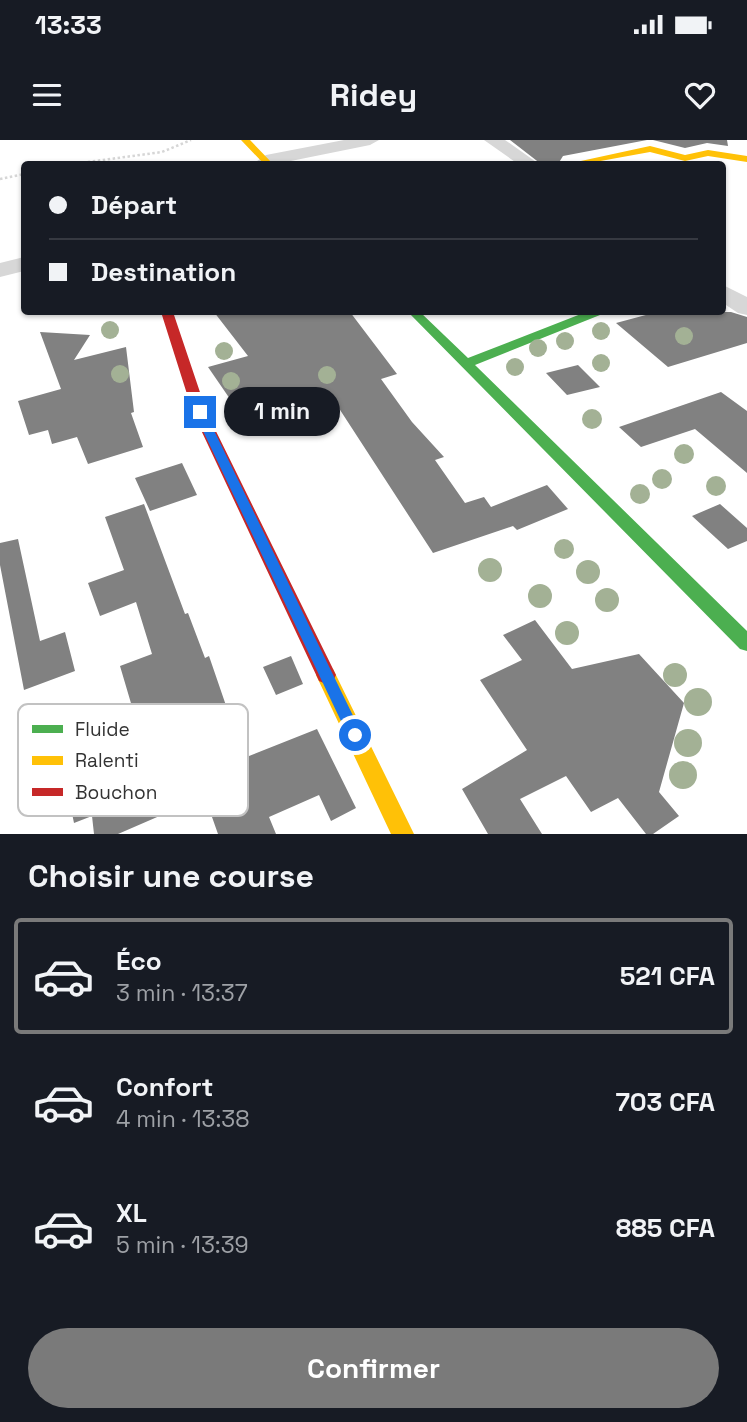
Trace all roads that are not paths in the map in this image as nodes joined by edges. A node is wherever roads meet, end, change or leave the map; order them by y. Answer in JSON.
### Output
{"nodes":[{"id":1,"x":245,"y":140,"type":"edge"},
{"id":2,"x":370,"y":140,"type":"edge"},
{"id":3,"x":493,"y":140,"type":"edge"},
{"id":4,"x":747,"y":159,"type":"edge"},
{"id":5,"x":265,"y":161,"type":"edge"},
{"id":6,"x":276,"y":161,"type":"edge"},
{"id":7,"x":525,"y":161,"type":"edge"},
{"id":8,"x":588,"y":161,"type":"edge"},
{"id":9,"x":21,"y":265,"type":"edge"},
{"id":10,"x":0,"y":270,"type":"edge"},
{"id":11,"x":726,"y":294,"type":"edge"},
{"id":12,"x":747,"y":308,"type":"edge"},
{"id":13,"x":168,"y":315,"type":"edge"},
{"id":14,"x":417,"y":315,"type":"edge"},
{"id":15,"x":588,"y":315,"type":"edge"},
{"id":16,"x":465,"y":363,"type":"junction"},
{"id":17,"x":747,"y":643,"type":"edge"},
{"id":18,"x":403,"y":834,"type":"edge"}],
"edges":[{"from":1,"to":5,"type":"street"},
{"from":2,"to":6,"type":"street"},
{"from":3,"to":7,"type":"street"},
{"from":4,"to":8,"type":"street"},
{"from":9,"to":10,"type":"street"},
{"from":11,"to":12,"type":"street"},
{"from":13,"to":18,"type":"street"},
{"from":14,"to":16,"type":"street"},
{"from":15,"to":16,"type":"street"},
{"from":16,"to":17,"type":"street"}]}
